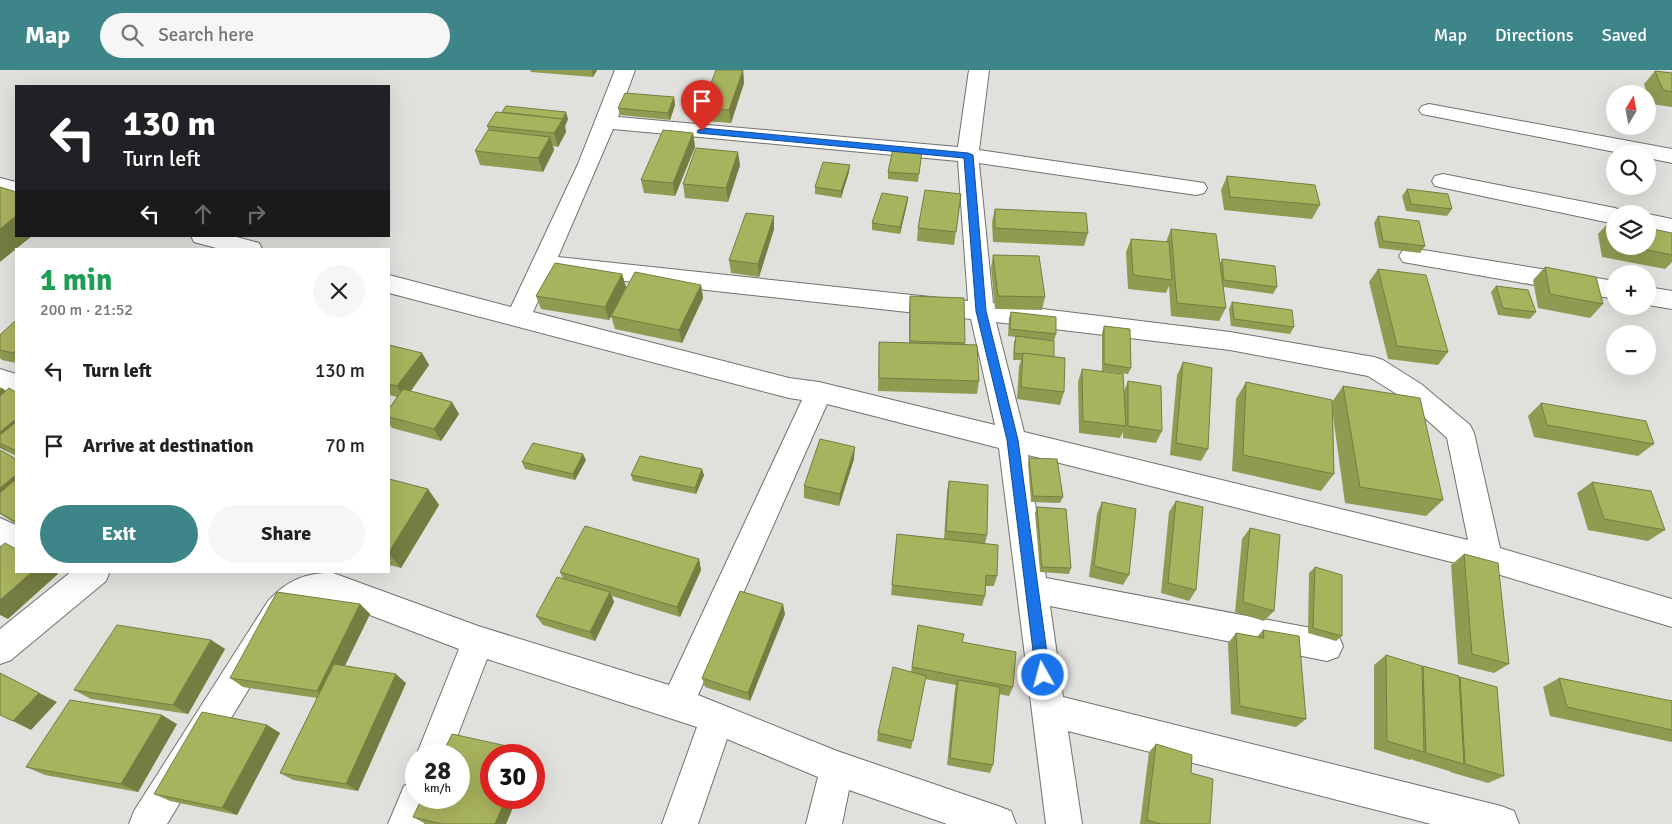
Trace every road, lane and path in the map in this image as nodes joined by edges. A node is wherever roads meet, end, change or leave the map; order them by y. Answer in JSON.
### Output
{"nodes":[{"id":1,"x":625,"y":70,"type":"edge"},
{"id":2,"x":979,"y":70,"type":"edge"},
{"id":3,"x":1429,"y":110,"type":"dead end"},
{"id":4,"x":606,"y":122,"type":"junction"},
{"id":5,"x":968,"y":155,"type":"junction"},
{"id":6,"x":1672,"y":156,"type":"edge"},
{"id":7,"x":1443,"y":181,"type":"dead end"},
{"id":8,"x":0,"y":185,"type":"edge"},
{"id":9,"x":1196,"y":188,"type":"dead end"},
{"id":10,"x":15,"y":189,"type":"edge"},
{"id":11,"x":1606,"y":214,"type":"edge"},
{"id":12,"x":1656,"y":224,"type":"edge"},
{"id":13,"x":1672,"y":227,"type":"edge"},
{"id":14,"x":206,"y":237,"type":"edge"},
{"id":15,"x":247,"y":248,"type":"edge"},
{"id":16,"x":1411,"y":256,"type":"dead end"},
{"id":17,"x":544,"y":264,"type":"junction"},
{"id":18,"x":390,"y":284,"type":"edge"},
{"id":19,"x":1606,"y":288,"type":"edge"},
{"id":20,"x":1656,"y":297,"type":"edge"},
{"id":21,"x":1672,"y":300,"type":"edge"},
{"id":22,"x":981,"y":311,"type":"junction"},
{"id":23,"x":518,"y":317,"type":"junction"},
{"id":24,"x":0,"y":379,"type":"edge"},
{"id":25,"x":15,"y":385,"type":"edge"},
{"id":26,"x":819,"y":392,"type":"junction"},
{"id":27,"x":1012,"y":440,"type":"junction"},
{"id":28,"x":0,"y":531,"type":"edge"},
{"id":29,"x":15,"y":539,"type":"edge"},
{"id":30,"x":1487,"y":558,"type":"junction"},
{"id":31,"x":84,"y":574,"type":"edge"},
{"id":32,"x":1032,"y":589,"type":"junction"},
{"id":33,"x":1672,"y":613,"type":"edge"},
{"id":34,"x":478,"y":641,"type":"junction"},
{"id":35,"x":1327,"y":646,"type":"dead end"},
{"id":36,"x":0,"y":649,"type":"edge"},
{"id":37,"x":677,"y":704,"type":"junction"},
{"id":38,"x":1048,"y":710,"type":"junction"},
{"id":39,"x":717,"y":718,"type":"junction"},
{"id":40,"x":437,"y":744,"type":"edge"},
{"id":41,"x":837,"y":768,"type":"junction"},
{"id":42,"x":412,"y":809,"type":"edge"},
{"id":43,"x":147,"y":824,"type":"edge"},
{"id":44,"x":406,"y":824,"type":"edge"},
{"id":45,"x":680,"y":824,"type":"edge"},
{"id":46,"x":824,"y":824,"type":"edge"},
{"id":47,"x":998,"y":824,"type":"edge"},
{"id":48,"x":1064,"y":824,"type":"edge"},
{"id":49,"x":1501,"y":824,"type":"edge"}],
"edges":[{"from":1,"to":4,"type":"street"},
{"from":2,"to":5,"type":"street"},
{"from":3,"to":6,"type":"street"},
{"from":4,"to":5,"type":"street"},
{"from":4,"to":17,"type":"street"},
{"from":5,"to":9,"type":"street"},
{"from":5,"to":22,"type":"street"},
{"from":7,"to":11,"type":"street"},
{"from":8,"to":10,"type":"street"},
{"from":12,"to":13,"type":"street"},
{"from":14,"to":15,"type":"street"},
{"from":16,"to":19,"type":"street"},
{"from":17,"to":22,"type":"street"},
{"from":17,"to":23,"type":"street"},
{"from":18,"to":23,"type":"street"},
{"from":20,"to":21,"type":"street"},
{"from":22,"to":27,"type":"street"},
{"from":22,"to":30,"type":"street"},
{"from":23,"to":26,"type":"street"},
{"from":24,"to":25,"type":"street"},
{"from":26,"to":27,"type":"street"},
{"from":26,"to":37,"type":"street"},
{"from":27,"to":30,"type":"street"},
{"from":27,"to":32,"type":"street"},
{"from":28,"to":29,"type":"street"},
{"from":30,"to":33,"type":"street"},
{"from":31,"to":36,"type":"street"},
{"from":32,"to":35,"type":"street"},
{"from":32,"to":38,"type":"street"},
{"from":34,"to":37,"type":"street"},
{"from":34,"to":40,"type":"street"},
{"from":34,"to":43,"type":"street"},
{"from":37,"to":39,"type":"street"},
{"from":38,"to":48,"type":"street"},
{"from":38,"to":49,"type":"street"},
{"from":39,"to":41,"type":"street"},
{"from":39,"to":45,"type":"street"},
{"from":41,"to":46,"type":"street"},
{"from":41,"to":47,"type":"street"},
{"from":42,"to":44,"type":"street"}]}
